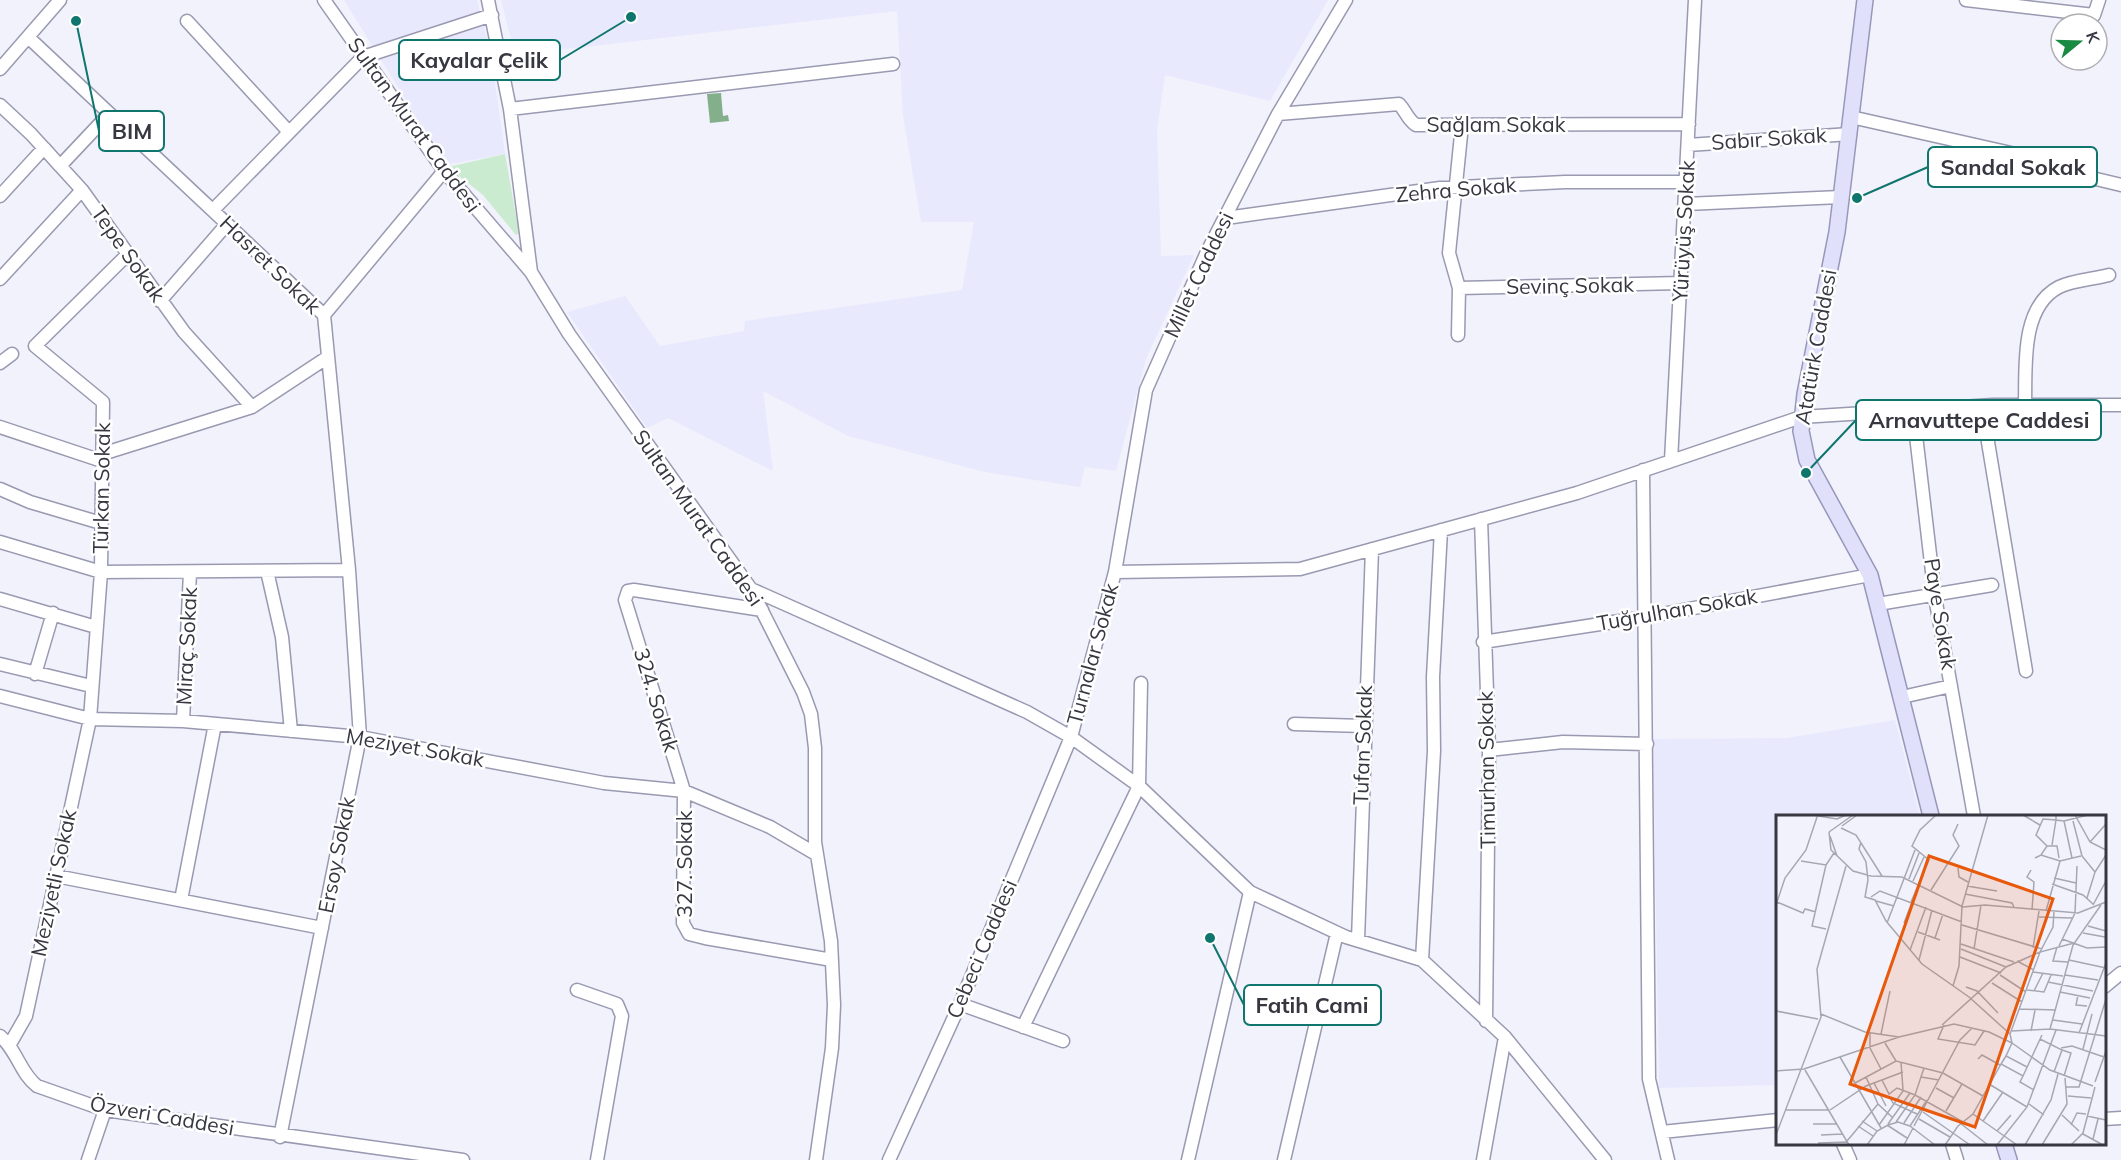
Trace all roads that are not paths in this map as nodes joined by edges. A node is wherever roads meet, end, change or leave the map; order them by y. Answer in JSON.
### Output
{"nodes":[{"id":1,"x":60,"y":0,"type":"edge"},
{"id":2,"x":324,"y":0,"type":"edge"},
{"id":3,"x":488,"y":0,"type":"edge"},
{"id":4,"x":1346,"y":0,"type":"edge"},
{"id":5,"x":1695,"y":0,"type":"edge"},
{"id":6,"x":1865,"y":0,"type":"edge"},
{"id":7,"x":1966,"y":0,"type":"edge"},
{"id":8,"x":2099,"y":0,"type":"edge"},
{"id":9,"x":492,"y":15,"type":"junction"},
{"id":10,"x":187,"y":21,"type":"dead end"},
{"id":11,"x":28,"y":37,"type":"junction"},
{"id":12,"x":363,"y":57,"type":"junction"},
{"id":13,"x":892,"y":64,"type":"dead end"},
{"id":14,"x":0,"y":69,"type":"edge"},
{"id":15,"x":0,"y":105,"type":"edge"},
{"id":16,"x":510,"y":109,"type":"junction"},
{"id":17,"x":109,"y":114,"type":"junction"},
{"id":18,"x":1278,"y":114,"type":"junction"},
{"id":19,"x":1851,"y":117,"type":"junction"},
{"id":20,"x":1689,"y":124,"type":"junction"},
{"id":21,"x":1462,"y":125,"type":"junction"},
{"id":22,"x":289,"y":132,"type":"junction"},
{"id":23,"x":1850,"y":134,"type":"junction"},
{"id":24,"x":1688,"y":145,"type":"junction"},
{"id":25,"x":44,"y":148,"type":"junction"},
{"id":26,"x":444,"y":171,"type":"junction"},
{"id":27,"x":1686,"y":182,"type":"junction"},
{"id":28,"x":2121,"y":186,"type":"edge"},
{"id":29,"x":1454,"y":188,"type":"junction"},
{"id":30,"x":82,"y":190,"type":"junction"},
{"id":31,"x":0,"y":196,"type":"edge"},
{"id":32,"x":1841,"y":197,"type":"junction"},
{"id":33,"x":1686,"y":204,"type":"junction"},
{"id":34,"x":213,"y":210,"type":"junction"},
{"id":35,"x":1226,"y":218,"type":"junction"},
{"id":36,"x":227,"y":224,"type":"junction"},
{"id":37,"x":126,"y":255,"type":"junction"},
{"id":38,"x":531,"y":272,"type":"junction"},
{"id":39,"x":2109,"y":275,"type":"dead end"},
{"id":40,"x":0,"y":279,"type":"edge"},
{"id":41,"x":1681,"y":284,"type":"junction"},
{"id":42,"x":1459,"y":288,"type":"junction"},
{"id":43,"x":160,"y":301,"type":"junction"},
{"id":44,"x":324,"y":315,"type":"junction"},
{"id":45,"x":1458,"y":335,"type":"dead end"},
{"id":46,"x":12,"y":354,"type":"dead end"},
{"id":47,"x":328,"y":357,"type":"junction"},
{"id":48,"x":0,"y":363,"type":"edge"},
{"id":49,"x":2025,"y":405,"type":"junction"},
{"id":50,"x":2121,"y":405,"type":"edge"},
{"id":51,"x":1982,"y":406,"type":"junction"},
{"id":52,"x":252,"y":407,"type":"junction"},
{"id":53,"x":1913,"y":410,"type":"junction"},
{"id":54,"x":1801,"y":417,"type":"junction"},
{"id":55,"x":0,"y":427,"type":"edge"},
{"id":56,"x":102,"y":458,"type":"junction"},
{"id":57,"x":1671,"y":461,"type":"junction"},
{"id":58,"x":1644,"y":470,"type":"junction"},
{"id":59,"x":0,"y":489,"type":"edge"},
{"id":60,"x":1481,"y":519,"type":"junction"},
{"id":61,"x":101,"y":523,"type":"junction"},
{"id":62,"x":1441,"y":530,"type":"junction"},
{"id":63,"x":0,"y":542,"type":"edge"},
{"id":64,"x":1371,"y":549,"type":"junction"},
{"id":65,"x":349,"y":570,"type":"junction"},
{"id":66,"x":267,"y":571,"type":"junction"},
{"id":67,"x":100,"y":572,"type":"junction"},
{"id":68,"x":190,"y":572,"type":"junction"},
{"id":69,"x":1115,"y":572,"type":"junction"},
{"id":70,"x":1870,"y":575,"type":"junction"},
{"id":71,"x":1992,"y":585,"type":"dead end"},
{"id":72,"x":751,"y":589,"type":"junction"},
{"id":73,"x":1935,"y":597,"type":"junction"},
{"id":74,"x":0,"y":598,"type":"edge"},
{"id":75,"x":1878,"y":604,"type":"junction"},
{"id":76,"x":762,"y":610,"type":"junction"},
{"id":77,"x":53,"y":613,"type":"junction"},
{"id":78,"x":1646,"y":617,"type":"junction"},
{"id":79,"x":96,"y":627,"type":"junction"},
{"id":80,"x":1483,"y":642,"type":"junction"},
{"id":81,"x":0,"y":664,"type":"edge"},
{"id":82,"x":2026,"y":671,"type":"dead end"},
{"id":83,"x":35,"y":674,"type":"junction"},
{"id":84,"x":1141,"y":683,"type":"dead end"},
{"id":85,"x":91,"y":686,"type":"junction"},
{"id":86,"x":1951,"y":686,"type":"junction"},
{"id":87,"x":0,"y":696,"type":"edge"},
{"id":88,"x":1902,"y":697,"type":"junction"},
{"id":89,"x":90,"y":719,"type":"junction"},
{"id":90,"x":183,"y":721,"type":"junction"},
{"id":91,"x":1294,"y":723,"type":"dead end"},
{"id":92,"x":215,"y":724,"type":"junction"},
{"id":93,"x":1364,"y":726,"type":"junction"},
{"id":94,"x":291,"y":730,"type":"junction"},
{"id":95,"x":360,"y":737,"type":"junction"},
{"id":96,"x":1071,"y":737,"type":"junction"},
{"id":97,"x":1647,"y":744,"type":"junction"},
{"id":98,"x":1489,"y":750,"type":"junction"},
{"id":99,"x":1139,"y":786,"type":"junction"},
{"id":100,"x":684,"y":791,"type":"junction"},
{"id":101,"x":1931,"y":815,"type":"edge"},
{"id":102,"x":1974,"y":815,"type":"edge"},
{"id":103,"x":816,"y":854,"type":"junction"},
{"id":104,"x":56,"y":876,"type":"junction"},
{"id":105,"x":1250,"y":892,"type":"junction"},
{"id":106,"x":181,"y":900,"type":"junction"},
{"id":107,"x":322,"y":928,"type":"junction"},
{"id":108,"x":1337,"y":933,"type":"junction"},
{"id":109,"x":1358,"y":940,"type":"junction"},
{"id":110,"x":832,"y":960,"type":"junction"},
{"id":111,"x":1422,"y":960,"type":"junction"},
{"id":112,"x":2121,"y":973,"type":"edge"},
{"id":113,"x":2106,"y":985,"type":"edge"},
{"id":114,"x":577,"y":990,"type":"dead end"},
{"id":115,"x":960,"y":1004,"type":"junction"},
{"id":116,"x":1486,"y":1021,"type":"junction"},
{"id":117,"x":1023,"y":1027,"type":"junction"},
{"id":118,"x":1505,"y":1037,"type":"junction"},
{"id":119,"x":5,"y":1040,"type":"edge"},
{"id":120,"x":1063,"y":1041,"type":"dead end"},
{"id":121,"x":105,"y":1110,"type":"junction"},
{"id":122,"x":2121,"y":1118,"type":"edge"},
{"id":123,"x":2106,"y":1119,"type":"edge"},
{"id":124,"x":1776,"y":1120,"type":"edge"},
{"id":125,"x":1662,"y":1132,"type":"junction"},
{"id":126,"x":280,"y":1137,"type":"junction"},
{"id":127,"x":1844,"y":1145,"type":"edge"},
{"id":128,"x":1953,"y":1145,"type":"edge"},
{"id":129,"x":2005,"y":1145,"type":"edge"},
{"id":130,"x":404,"y":1156,"type":"edge"},
{"id":131,"x":88,"y":1160,"type":"edge"},
{"id":132,"x":464,"y":1160,"type":"edge"},
{"id":133,"x":597,"y":1160,"type":"edge"},
{"id":134,"x":816,"y":1160,"type":"edge"},
{"id":135,"x":889,"y":1160,"type":"edge"},
{"id":136,"x":1188,"y":1160,"type":"edge"},
{"id":137,"x":1284,"y":1160,"type":"edge"},
{"id":138,"x":1483,"y":1160,"type":"edge"},
{"id":139,"x":1605,"y":1160,"type":"edge"},
{"id":140,"x":1668,"y":1160,"type":"edge"},
{"id":141,"x":1850,"y":1160,"type":"edge"},
{"id":142,"x":1957,"y":1160,"type":"edge"},
{"id":143,"x":2009,"y":1160,"type":"edge"}],
"edges":[{"from":1,"to":11,"type":"street"},
{"from":2,"to":12,"type":"street","name":"Sultan Murat Caddesi"},
{"from":3,"to":9,"type":"street"},
{"from":4,"to":18,"type":"street","name":"Millet Caddesi"},
{"from":5,"to":20,"type":"street","name":"Yürüyüş Sokak"},
{"from":6,"to":19,"type":"main road","name":"Atatürk Caddesi"},
{"from":7,"to":8,"type":"street"},
{"from":9,"to":12,"type":"street"},
{"from":9,"to":16,"type":"street"},
{"from":10,"to":22,"type":"street"},
{"from":11,"to":14,"type":"street"},
{"from":11,"to":17,"type":"street","name":"Hasret Sokak"},
{"from":12,"to":22,"type":"street"},
{"from":12,"to":26,"type":"street","name":"Sultan Murat Caddesi"},
{"from":13,"to":16,"type":"street"},
{"from":15,"to":25,"type":"street","name":"Tepe Sokak"},
{"from":16,"to":38,"type":"street"},
{"from":17,"to":25,"type":"street"},
{"from":17,"to":34,"type":"street","name":"Hasret Sokak"},
{"from":18,"to":21,"type":"street","name":"Sağlam Sokak"},
{"from":18,"to":35,"type":"street","name":"Millet Caddesi"},
{"from":19,"to":23,"type":"main road","name":"Atatürk Caddesi"},
{"from":19,"to":28,"type":"street"},
{"from":20,"to":21,"type":"street","name":"Sağlam Sokak"},
{"from":20,"to":24,"type":"street","name":"Yürüyüş Sokak"},
{"from":21,"to":29,"type":"street"},
{"from":22,"to":34,"type":"street"},
{"from":23,"to":24,"type":"street","name":"Sabır Sokak"},
{"from":23,"to":32,"type":"main road","name":"Atatürk Caddesi"},
{"from":24,"to":27,"type":"street","name":"Yürüyüş Sokak"},
{"from":25,"to":30,"type":"street","name":"Tepe Sokak"},
{"from":25,"to":31,"type":"street"},
{"from":26,"to":38,"type":"street","name":"Sultan Murat Caddesi"},
{"from":26,"to":44,"type":"street"},
{"from":27,"to":29,"type":"street","name":"Zehra Sokak"},
{"from":27,"to":33,"type":"street","name":"Yürüyüş Sokak"},
{"from":29,"to":35,"type":"street","name":"Zehra Sokak"},
{"from":29,"to":42,"type":"street"},
{"from":30,"to":37,"type":"street","name":"Tepe Sokak"},
{"from":30,"to":40,"type":"street"},
{"from":32,"to":33,"type":"street"},
{"from":32,"to":54,"type":"main road","name":"Atatürk Caddesi"},
{"from":33,"to":41,"type":"street","name":"Yürüyüş Sokak"},
{"from":34,"to":36,"type":"street","name":"Hasret Sokak"},
{"from":35,"to":69,"type":"street","name":"Millet Caddesi"},
{"from":36,"to":43,"type":"street"},
{"from":36,"to":44,"type":"street","name":"Hasret Sokak"},
{"from":37,"to":43,"type":"street","name":"Tepe Sokak"},
{"from":37,"to":56,"type":"street","name":"Türkan Sokak"},
{"from":38,"to":72,"type":"street","name":"Sultan Murat Caddesi"},
{"from":39,"to":49,"type":"street"},
{"from":41,"to":42,"type":"street","name":"Sevinç Sokak"},
{"from":41,"to":57,"type":"street","name":"Yürüyüş Sokak"},
{"from":42,"to":45,"type":"street"},
{"from":43,"to":52,"type":"street","name":"Tepe Sokak"},
{"from":44,"to":47,"type":"street","name":"Hasret Sokak"},
{"from":46,"to":48,"type":"street"},
{"from":47,"to":52,"type":"street"},
{"from":47,"to":65,"type":"street","name":"Hasret Sokak"},
{"from":49,"to":50,"type":"street"},
{"from":49,"to":51,"type":"street"},
{"from":51,"to":53,"type":"street"},
{"from":51,"to":82,"type":"street"},
{"from":52,"to":56,"type":"street"},
{"from":53,"to":54,"type":"street"},
{"from":53,"to":73,"type":"street","name":"Paye Sokak"},
{"from":54,"to":57,"type":"street"},
{"from":54,"to":70,"type":"main road","name":"Atatürk Caddesi"},
{"from":55,"to":56,"type":"street"},
{"from":56,"to":61,"type":"street","name":"Türkan Sokak"},
{"from":57,"to":58,"type":"street"},
{"from":58,"to":60,"type":"street"},
{"from":58,"to":78,"type":"street"},
{"from":59,"to":61,"type":"street"},
{"from":60,"to":62,"type":"street"},
{"from":60,"to":80,"type":"street","name":"Timurhan Sokak"},
{"from":61,"to":67,"type":"street","name":"Türkan Sokak"},
{"from":62,"to":64,"type":"street"},
{"from":62,"to":111,"type":"street"},
{"from":63,"to":67,"type":"street"},
{"from":64,"to":69,"type":"street"},
{"from":64,"to":93,"type":"street","name":"Tufan Sokak"},
{"from":65,"to":66,"type":"street"},
{"from":65,"to":95,"type":"street","name":"Ersoy Sokak"},
{"from":66,"to":68,"type":"street"},
{"from":66,"to":94,"type":"street"},
{"from":67,"to":68,"type":"street"},
{"from":67,"to":79,"type":"street","name":"Türkan Sokak"},
{"from":68,"to":90,"type":"street","name":"Miraç Sokak"},
{"from":69,"to":96,"type":"street","name":"Turnalar Sokak"},
{"from":70,"to":75,"type":"main road","name":"Atatürk Caddesi"},
{"from":70,"to":78,"type":"street","name":"Tuğrulhan Sokak"},
{"from":71,"to":73,"type":"street"},
{"from":72,"to":76,"type":"street","name":"Sultan Murat Caddesi"},
{"from":72,"to":96,"type":"street"},
{"from":73,"to":75,"type":"street"},
{"from":73,"to":86,"type":"street","name":"Paye Sokak"},
{"from":74,"to":77,"type":"street"},
{"from":75,"to":88,"type":"main road","name":"Atatürk Caddesi"},
{"from":76,"to":100,"type":"street","name":"324. Sokak"},
{"from":76,"to":103,"type":"street","name":"Sultan Murat Caddesi"},
{"from":77,"to":79,"type":"street"},
{"from":77,"to":83,"type":"street"},
{"from":78,"to":80,"type":"street","name":"Tuğrulhan Sokak"},
{"from":78,"to":97,"type":"street"},
{"from":79,"to":85,"type":"street","name":"Türkan Sokak"},
{"from":80,"to":98,"type":"street","name":"Timurhan Sokak"},
{"from":81,"to":83,"type":"street"},
{"from":83,"to":85,"type":"street"},
{"from":84,"to":99,"type":"street"},
{"from":85,"to":89,"type":"street","name":"Türkan Sokak"},
{"from":86,"to":88,"type":"street"},
{"from":86,"to":102,"type":"street","name":"Paye Sokak"},
{"from":87,"to":89,"type":"street","name":"Meziyet Sokak"},
{"from":88,"to":101,"type":"main road","name":"Atatürk Caddesi"},
{"from":89,"to":90,"type":"street","name":"Meziyet Sokak"},
{"from":89,"to":104,"type":"street","name":"Meziyetli Sokak"},
{"from":90,"to":92,"type":"street","name":"Meziyet Sokak"},
{"from":91,"to":93,"type":"street"},
{"from":92,"to":94,"type":"street","name":"Meziyet Sokak"},
{"from":92,"to":106,"type":"street"},
{"from":93,"to":109,"type":"street","name":"Tufan Sokak"},
{"from":94,"to":95,"type":"street","name":"Meziyet Sokak"},
{"from":95,"to":100,"type":"street","name":"Meziyet Sokak"},
{"from":95,"to":107,"type":"street","name":"Ersoy Sokak"},
{"from":96,"to":99,"type":"street"},
{"from":96,"to":115,"type":"street","name":"Cebeci Caddesi"},
{"from":97,"to":98,"type":"street"},
{"from":97,"to":125,"type":"street"},
{"from":98,"to":116,"type":"street","name":"Timurhan Sokak"},
{"from":99,"to":105,"type":"street"},
{"from":99,"to":117,"type":"street"},
{"from":100,"to":103,"type":"street","name":"Meziyet Sokak"},
{"from":100,"to":110,"type":"street","name":"327. Sokak"},
{"from":103,"to":110,"type":"street","name":"Sultan Murat Caddesi"},
{"from":104,"to":106,"type":"street"},
{"from":104,"to":119,"type":"street","name":"Meziyetli Sokak"},
{"from":105,"to":108,"type":"street"},
{"from":105,"to":136,"type":"street"},
{"from":106,"to":107,"type":"street"},
{"from":107,"to":126,"type":"street","name":"Ersoy Sokak"},
{"from":108,"to":109,"type":"street"},
{"from":108,"to":137,"type":"street"},
{"from":109,"to":111,"type":"street"},
{"from":110,"to":134,"type":"street","name":"Sultan Murat Caddesi"},
{"from":111,"to":116,"type":"street"},
{"from":112,"to":113,"type":"street"},
{"from":114,"to":133,"type":"street"},
{"from":115,"to":117,"type":"street"},
{"from":115,"to":135,"type":"street","name":"Cebeci Caddesi"},
{"from":116,"to":118,"type":"street"},
{"from":117,"to":120,"type":"street"},
{"from":118,"to":138,"type":"street"},
{"from":118,"to":139,"type":"street"},
{"from":119,"to":121,"type":"street","name":"Özveri Caddesi"},
{"from":121,"to":126,"type":"street","name":"Özveri Caddesi"},
{"from":121,"to":131,"type":"street"},
{"from":122,"to":123,"type":"street"},
{"from":124,"to":125,"type":"street"},
{"from":125,"to":140,"type":"street"},
{"from":126,"to":130,"type":"street","name":"Özveri Caddesi"},
{"from":127,"to":141,"type":"street"},
{"from":128,"to":142,"type":"street"},
{"from":129,"to":143,"type":"main road"},
{"from":130,"to":132,"type":"street","name":"Özveri Caddesi"}]}
